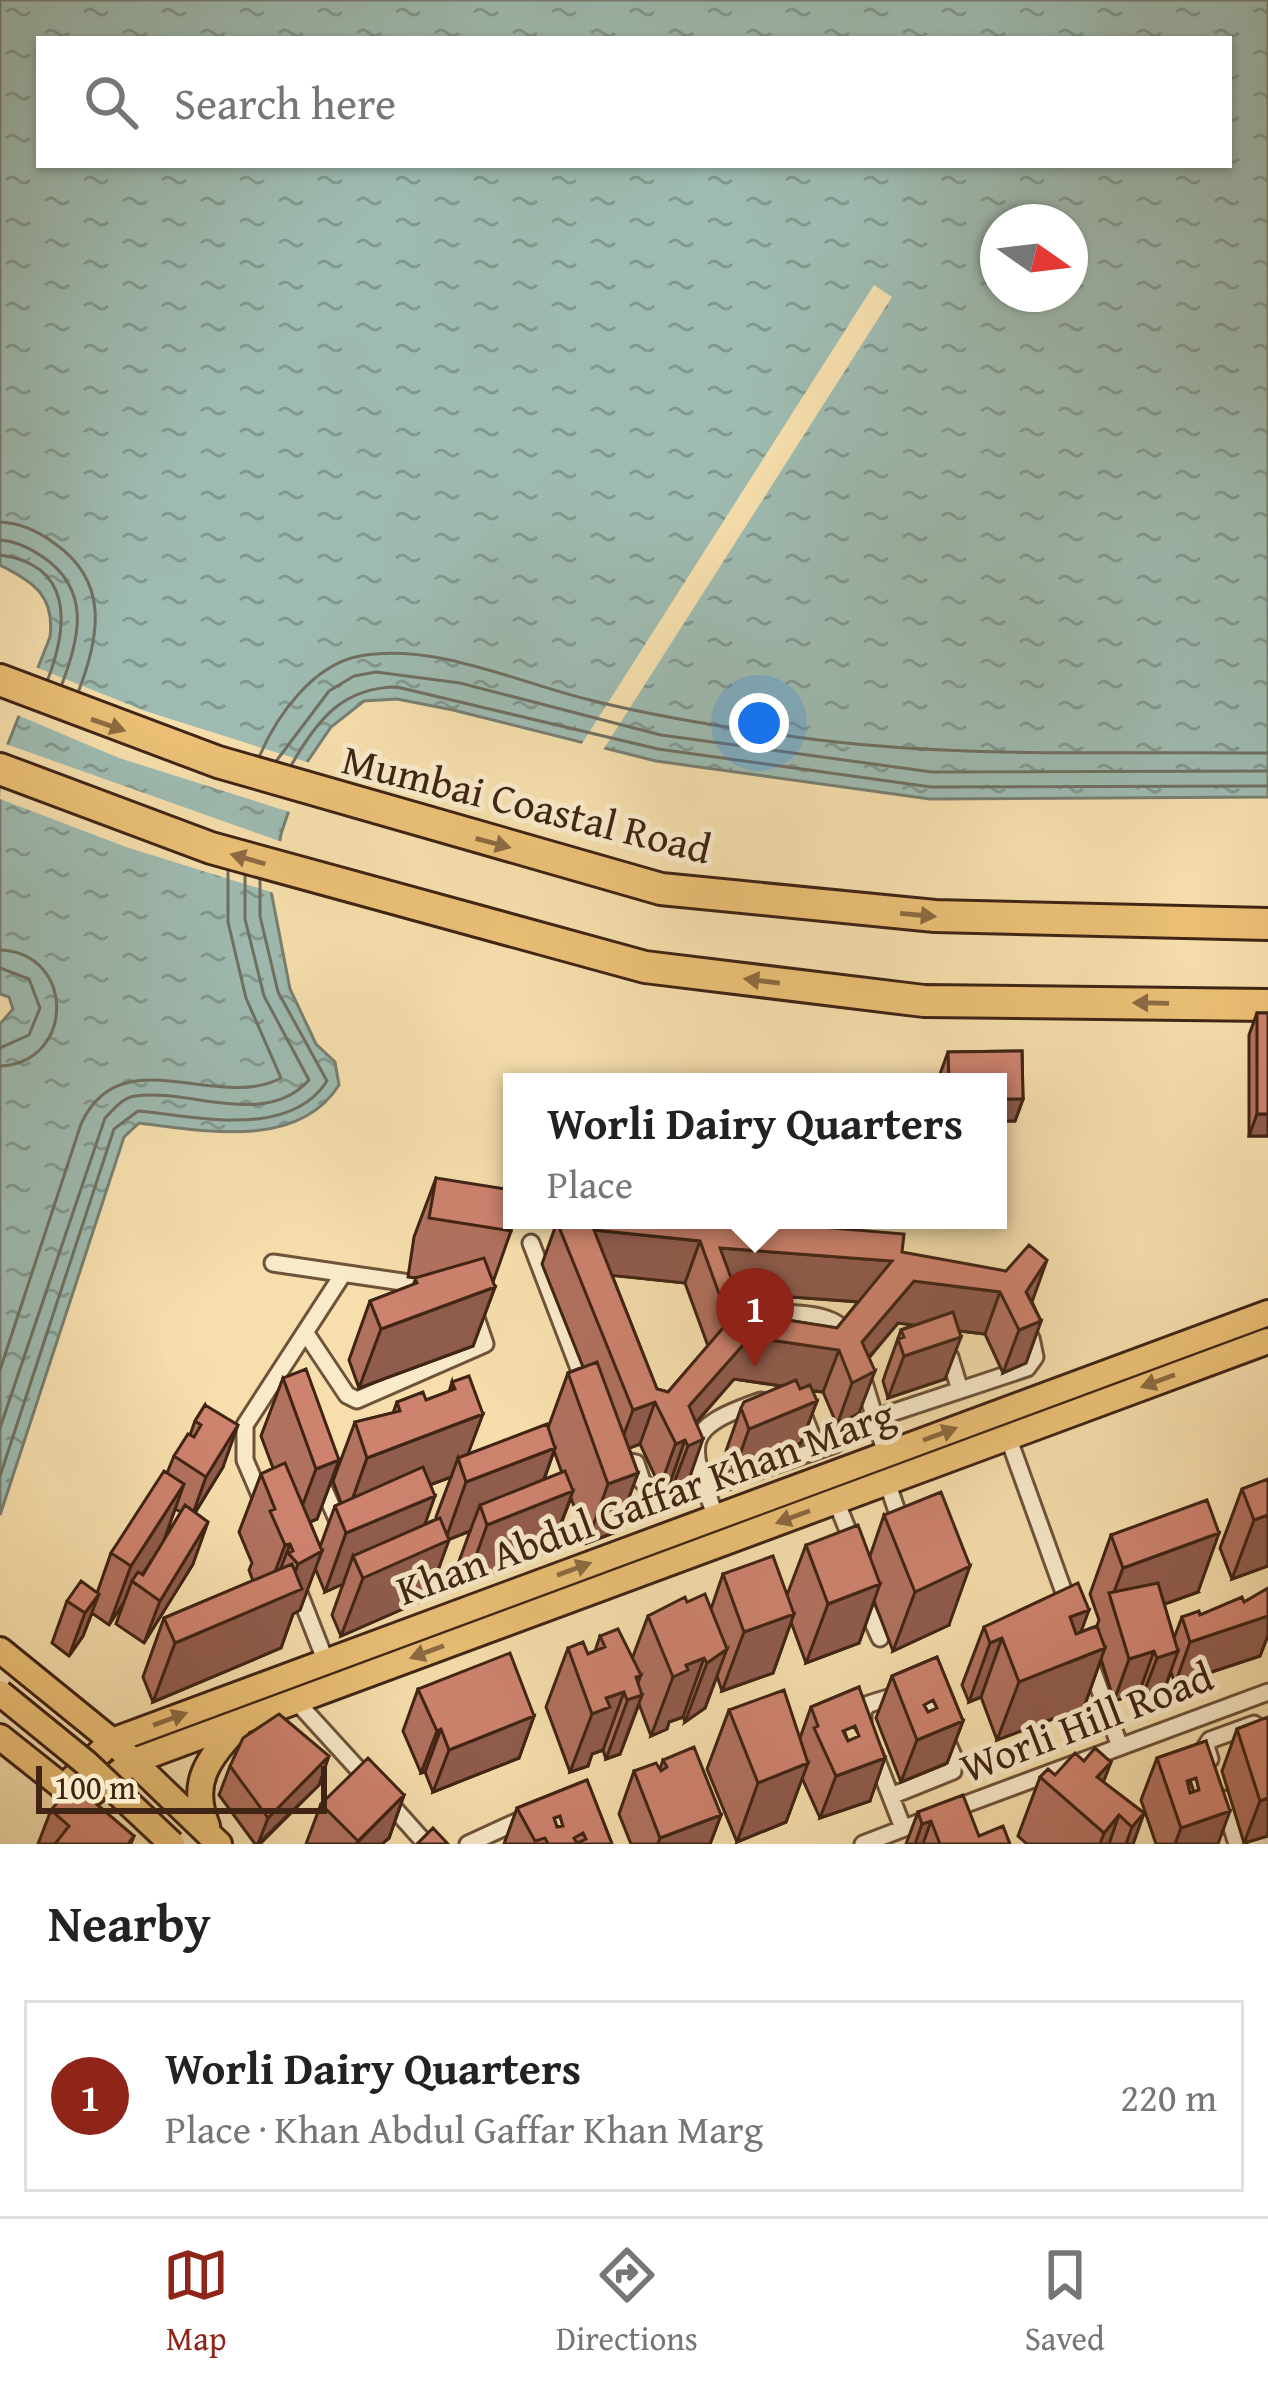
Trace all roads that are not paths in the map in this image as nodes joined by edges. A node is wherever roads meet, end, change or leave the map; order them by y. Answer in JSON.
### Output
{"nodes":[{"id":1,"x":0,"y":680,"type":"edge"},
{"id":2,"x":0,"y":769,"type":"edge"},
{"id":3,"x":1268,"y":924,"type":"edge"},
{"id":4,"x":1268,"y":1005,"type":"edge"},
{"id":5,"x":531,"y":1243,"type":"dead end"},
{"id":6,"x":273,"y":1263,"type":"dead end"},
{"id":7,"x":343,"y":1274,"type":"junction"},
{"id":8,"x":449,"y":1293,"type":"edge"},
{"id":9,"x":470,"y":1301,"type":"edge"},
{"id":10,"x":759,"y":1312,"type":"edge"},
{"id":11,"x":1268,"y":1312,"type":"edge"},
{"id":12,"x":307,"y":1335,"type":"junction"},
{"id":13,"x":1031,"y":1338,"type":"edge"},
{"id":14,"x":1268,"y":1341,"type":"edge"},
{"id":15,"x":918,"y":1355,"type":"edge"},
{"id":16,"x":880,"y":1370,"type":"edge"},
{"id":17,"x":281,"y":1374,"type":"junction"},
{"id":18,"x":862,"y":1376,"type":"junction"},
{"id":19,"x":960,"y":1390,"type":"junction"},
{"id":20,"x":288,"y":1393,"type":"edge"},
{"id":21,"x":766,"y":1399,"type":"edge"},
{"id":22,"x":798,"y":1400,"type":"edge"},
{"id":23,"x":597,"y":1415,"type":"edge"},
{"id":24,"x":875,"y":1418,"type":"junction"},
{"id":25,"x":605,"y":1437,"type":"edge"},
{"id":26,"x":1008,"y":1437,"type":"junction"},
{"id":27,"x":817,"y":1450,"type":"junction"},
{"id":28,"x":886,"y":1454,"type":"junction"},
{"id":29,"x":330,"y":1464,"type":"edge"},
{"id":30,"x":887,"y":1481,"type":"junction"},
{"id":31,"x":706,"y":1489,"type":"junction"},
{"id":32,"x":836,"y":1501,"type":"junction"},
{"id":33,"x":716,"y":1516,"type":"junction"},
{"id":34,"x":270,"y":1520,"type":"edge"},
{"id":35,"x":365,"y":1527,"type":"edge"},
{"id":36,"x":344,"y":1536,"type":"junction"},
{"id":37,"x":325,"y":1544,"type":"edge"},
{"id":38,"x":287,"y":1560,"type":"edge"},
{"id":39,"x":857,"y":1586,"type":"edge"},
{"id":40,"x":880,"y":1638,"type":"dead end"},
{"id":41,"x":0,"y":1650,"type":"edge"},
{"id":42,"x":326,"y":1661,"type":"junction"},
{"id":43,"x":48,"y":1689,"type":"junction"},
{"id":44,"x":1268,"y":1692,"type":"edge"},
{"id":45,"x":0,"y":1693,"type":"edge"},
{"id":46,"x":296,"y":1701,"type":"junction"},
{"id":47,"x":244,"y":1720,"type":"junction"},
{"id":48,"x":1268,"y":1735,"type":"edge"},
{"id":49,"x":5,"y":1741,"type":"edge"},
{"id":50,"x":112,"y":1741,"type":"junction"},
{"id":51,"x":1119,"y":1744,"type":"junction"},
{"id":52,"x":134,"y":1761,"type":"junction"},
{"id":53,"x":891,"y":1796,"type":"junction"},
{"id":54,"x":80,"y":1801,"type":"junction"},
{"id":55,"x":544,"y":1809,"type":"edge"},
{"id":56,"x":930,"y":1818,"type":"junction"},
{"id":57,"x":903,"y":1828,"type":"junction"},
{"id":58,"x":938,"y":1837,"type":"edge"},
{"id":59,"x":215,"y":1840,"type":"edge"},
{"id":60,"x":1268,"y":1840,"type":"edge"},
{"id":61,"x":478,"y":1842,"type":"edge"},
{"id":62,"x":172,"y":1844,"type":"edge"},
{"id":63,"x":426,"y":1844,"type":"edge"},
{"id":64,"x":863,"y":1844,"type":"edge"},
{"id":65,"x":1237,"y":1844,"type":"edge"},
{"id":66,"x":1256,"y":1844,"type":"edge"}],
"edges":[{"from":1,"to":3,"type":"highway","name":"Mumbai Coastal Road","one_way":true},
{"from":4,"to":2,"type":"highway","one_way":true},
{"from":5,"to":23,"type":"street"},
{"from":6,"to":7,"type":"street"},
{"from":7,"to":8,"type":"street"},
{"from":7,"to":12,"type":"street"},
{"from":9,"to":12,"type":"street"},
{"from":10,"to":18,"type":"street"},
{"from":28,"to":11,"type":"main road","name":"Khan Abdul Gaffar Khan Marg","one_way":true},
{"from":12,"to":17,"type":"street"},
{"from":13,"to":19,"type":"street"},
{"from":14,"to":26,"type":"main road","name":"Khan Abdul Gaffar Khan Marg","one_way":true},
{"from":15,"to":19,"type":"street"},
{"from":16,"to":18,"type":"street"},
{"from":17,"to":20,"type":"street"},
{"from":17,"to":34,"type":"street"},
{"from":18,"to":24,"type":"street"},
{"from":19,"to":24,"type":"street"},
{"from":21,"to":31,"type":"street"},
{"from":22,"to":27,"type":"street"},
{"from":24,"to":27,"type":"street"},
{"from":24,"to":28,"type":"street"},
{"from":25,"to":31,"type":"street"},
{"from":26,"to":30,"type":"main road","name":"Khan Abdul Gaffar Khan Marg"},
{"from":26,"to":51,"type":"street"},
{"from":27,"to":31,"type":"street"},
{"from":28,"to":33,"type":"main road","name":"Khan Abdul Gaffar Khan Marg"},
{"from":29,"to":36,"type":"street"},
{"from":30,"to":32,"type":"main road","name":"Khan Abdul Gaffar Khan Marg"},
{"from":30,"to":32,"type":"street"},
{"from":31,"to":33,"type":"street"},
{"from":32,"to":46,"type":"main road","name":"Khan Abdul Gaffar Khan Marg","one_way":true},
{"from":42,"to":33,"type":"main road","name":"Khan Abdul Gaffar Khan Marg","one_way":true},
{"from":35,"to":36,"type":"street"},
{"from":36,"to":37,"type":"street"},
{"from":38,"to":42,"type":"street"},
{"from":39,"to":40,"type":"street"},
{"from":41,"to":43,"type":"main road"},
{"from":50,"to":42,"type":"main road","name":"Khan Abdul Gaffar Khan Marg","one_way":true},
{"from":43,"to":49,"type":"main road"},
{"from":43,"to":50,"type":"main road"},
{"from":44,"to":51,"type":"street","name":"Worli Hill Road"},
{"from":45,"to":62,"type":"main road","bridge":true},
{"from":46,"to":47,"type":"main road","name":"Khan Abdul Gaffar Khan Marg"},
{"from":46,"to":63,"type":"street"},
{"from":47,"to":52,"type":"main road","name":"Khan Abdul Gaffar Khan Marg"},
{"from":47,"to":59,"type":"main road"},
{"from":48,"to":65,"type":"street"},
{"from":49,"to":54,"type":"main road"},
{"from":50,"to":52,"type":"main road"},
{"from":50,"to":54,"type":"main road","name":"Khan Abdul Gaffar Khan Marg"},
{"from":51,"to":56,"type":"street","name":"Worli Hill Road"},
{"from":52,"to":54,"type":"main road","name":"Khan Abdul Gaffar Khan Marg"},
{"from":52,"to":59,"type":"main road"},
{"from":53,"to":53,"type":"street"},
{"from":53,"to":57,"type":"street"},
{"from":55,"to":61,"type":"street"},
{"from":56,"to":57,"type":"street","name":"Worli Hill Road"},
{"from":56,"to":58,"type":"street"},
{"from":57,"to":64,"type":"street","name":"Worli Hill Road"},
{"from":60,"to":66,"type":"street"}]}
